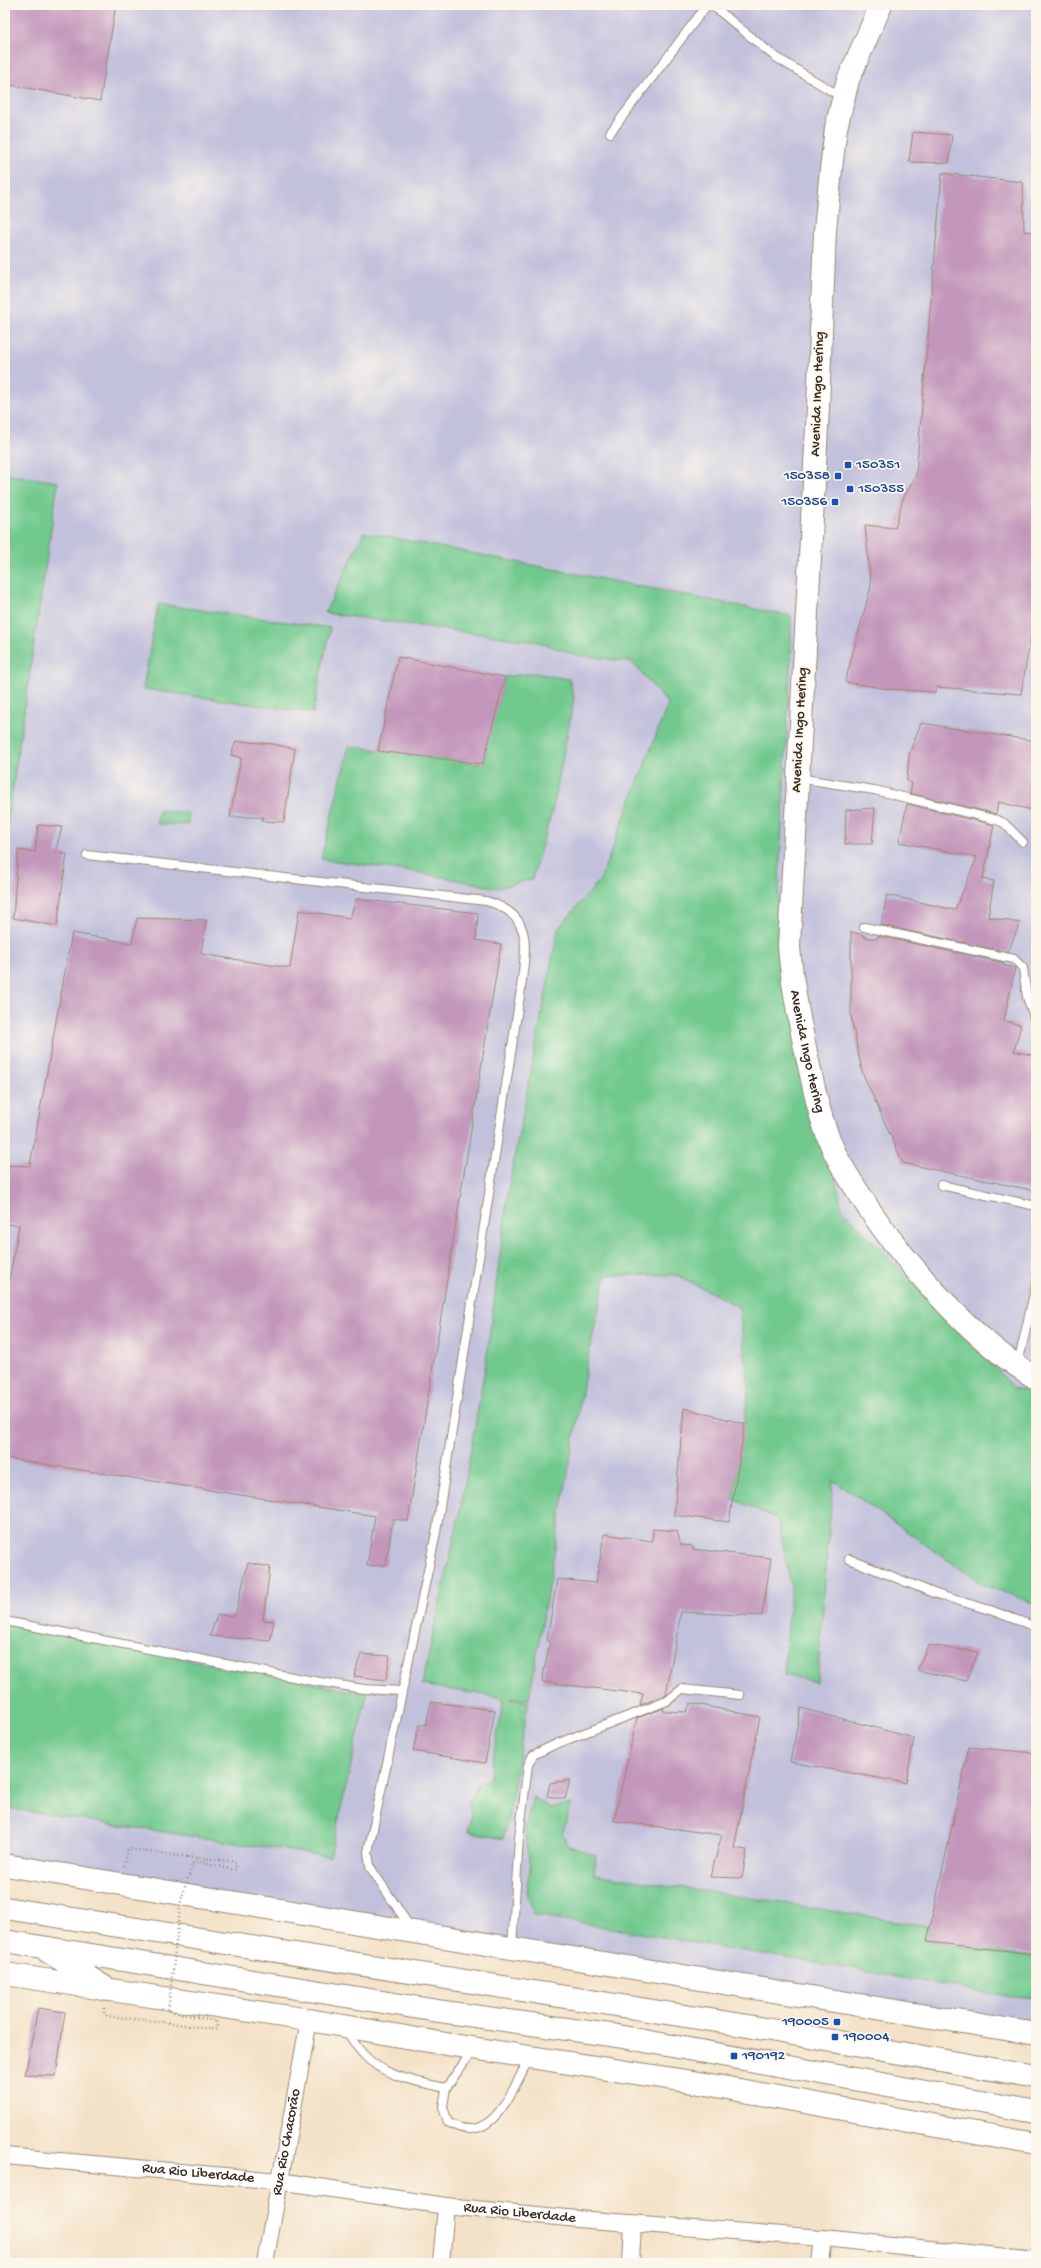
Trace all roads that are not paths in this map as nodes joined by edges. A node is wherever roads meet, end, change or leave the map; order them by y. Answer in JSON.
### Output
{"nodes":[{"id":1,"x":707,"y":5,"type":"edge"},
{"id":2,"x":712,"y":5,"type":"edge"},
{"id":3,"x":881,"y":5,"type":"edge"},
{"id":4,"x":844,"y":98,"type":"junction"},
{"id":5,"x":610,"y":133,"type":"dead end"},
{"id":6,"x":798,"y":778,"type":"junction"},
{"id":7,"x":1023,"y":842,"type":"dead end"},
{"id":8,"x":87,"y":855,"type":"dead end"},
{"id":9,"x":864,"y":927,"type":"dead end"},
{"id":10,"x":1036,"y":1023,"type":"edge"},
{"id":11,"x":941,"y":1185,"type":"dead end"},
{"id":12,"x":1036,"y":1206,"type":"edge"},
{"id":13,"x":1036,"y":1285,"type":"edge"},
{"id":14,"x":1017,"y":1367,"type":"junction"},
{"id":15,"x":1036,"y":1378,"type":"edge"},
{"id":16,"x":849,"y":1559,"type":"dead end"},
{"id":17,"x":5,"y":1621,"type":"edge"},
{"id":18,"x":1036,"y":1627,"type":"edge"},
{"id":19,"x":401,"y":1691,"type":"junction"},
{"id":20,"x":740,"y":1694,"type":"dead end"},
{"id":21,"x":5,"y":1865,"type":"edge"},
{"id":22,"x":5,"y":1908,"type":"edge"},
{"id":23,"x":412,"y":1931,"type":"junction"},
{"id":24,"x":5,"y":1941,"type":"edge"},
{"id":25,"x":39,"y":1946,"type":"junction"},
{"id":26,"x":512,"y":1947,"type":"junction"},
{"id":27,"x":5,"y":1974,"type":"edge"},
{"id":28,"x":109,"y":1990,"type":"junction"},
{"id":29,"x":309,"y":2020,"type":"junction"},
{"id":30,"x":343,"y":2026,"type":"junction"},
{"id":31,"x":1036,"y":2034,"type":"edge"},
{"id":32,"x":474,"y":2049,"type":"junction"},
{"id":33,"x":530,"y":2057,"type":"junction"},
{"id":34,"x":1036,"y":2077,"type":"edge"},
{"id":35,"x":446,"y":2088,"type":"junction"},
{"id":36,"x":1036,"y":2112,"type":"edge"},
{"id":37,"x":1036,"y":2144,"type":"edge"},
{"id":38,"x":5,"y":2156,"type":"edge"},
{"id":39,"x":279,"y":2181,"type":"junction"},
{"id":40,"x":446,"y":2206,"type":"junction"},
{"id":41,"x":634,"y":2223,"type":"junction"},
{"id":42,"x":823,"y":2238,"type":"junction"},
{"id":43,"x":999,"y":2260,"type":"edge"},
{"id":44,"x":1036,"y":2260,"type":"edge"},
{"id":45,"x":265,"y":2263,"type":"edge"},
{"id":46,"x":441,"y":2263,"type":"edge"},
{"id":47,"x":631,"y":2263,"type":"edge"},
{"id":48,"x":820,"y":2263,"type":"edge"}],
"edges":[{"from":1,"to":5,"type":"lane"},
{"from":2,"to":4,"type":"lane"},
{"from":3,"to":4,"type":"main road","name":"Avenida Ingo Hering"},
{"from":4,"to":6,"type":"main road","name":"Avenida Ingo Hering"},
{"from":6,"to":7,"type":"lane"},
{"from":6,"to":14,"type":"main road","name":"Avenida Ingo Hering"},
{"from":8,"to":19,"type":"lane"},
{"from":9,"to":10,"type":"lane"},
{"from":11,"to":12,"type":"lane"},
{"from":13,"to":14,"type":"lane"},
{"from":14,"to":15,"type":"main road","name":"Avenida Ingo Hering"},
{"from":16,"to":18,"type":"lane"},
{"from":17,"to":19,"type":"lane"},
{"from":19,"to":23,"type":"lane"},
{"from":20,"to":26,"type":"lane"},
{"from":21,"to":23,"type":"main road"},
{"from":22,"to":34,"type":"main road"},
{"from":23,"to":26,"type":"main road"},
{"from":24,"to":25,"type":"main road"},
{"from":25,"to":28,"type":"main road"},
{"from":25,"to":36,"type":"main road"},
{"from":26,"to":31,"type":"main road"},
{"from":27,"to":28,"type":"main road"},
{"from":28,"to":29,"type":"main road"},
{"from":29,"to":30,"type":"main road"},
{"from":29,"to":39,"type":"street","name":"Rua Rio Chacorão"},
{"from":30,"to":32,"type":"main road"},
{"from":30,"to":35,"type":"lane"},
{"from":32,"to":33,"type":"main road"},
{"from":32,"to":35,"type":"lane"},
{"from":33,"to":35,"type":"lane"},
{"from":33,"to":37,"type":"main road"},
{"from":38,"to":39,"type":"street","name":"Rua Rio Liberdade"},
{"from":39,"to":40,"type":"street","name":"Rua Rio Liberdade"},
{"from":39,"to":45,"type":"street","name":"Rua Rio Chacorão"},
{"from":40,"to":41,"type":"street","name":"Rua Rio Liberdade"},
{"from":40,"to":46,"type":"street"},
{"from":41,"to":42,"type":"street","name":"Rua Rio Liberdade"},
{"from":41,"to":47,"type":"street"},
{"from":42,"to":43,"type":"street","name":"Rua Rio Liberdade"},
{"from":42,"to":48,"type":"street"},
{"from":43,"to":44,"type":"street","name":"Rua Rio Liberdade"}]}
